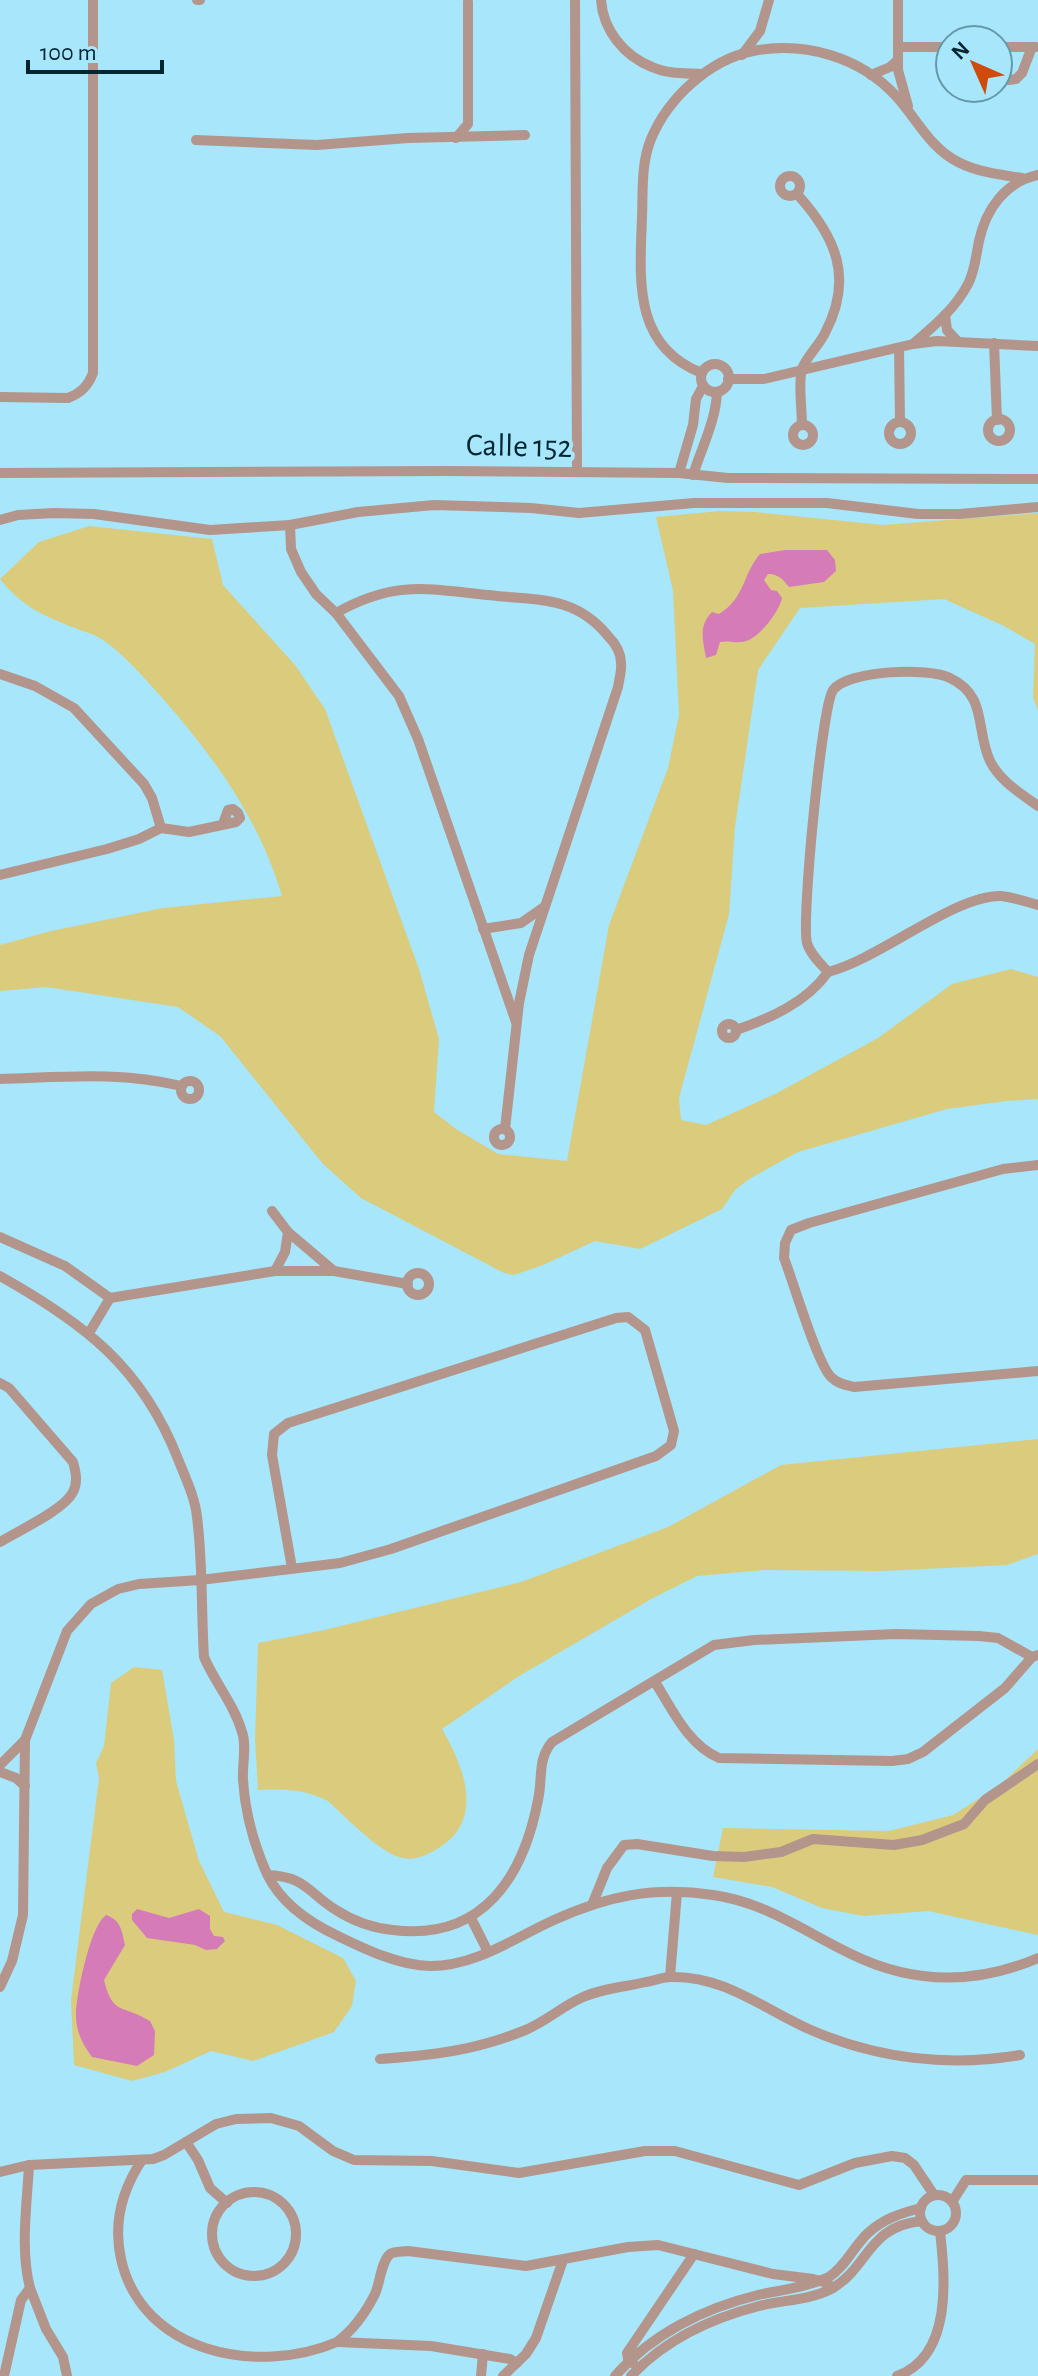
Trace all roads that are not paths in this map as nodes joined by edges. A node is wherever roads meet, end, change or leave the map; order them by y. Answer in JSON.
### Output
{"nodes":[{"id":1,"x":93,"y":0,"type":"edge"},
{"id":2,"x":575,"y":0,"type":"edge"},
{"id":3,"x":601,"y":0,"type":"edge"},
{"id":4,"x":769,"y":0,"type":"edge"},
{"id":5,"x":898,"y":0,"type":"edge"},
{"id":6,"x":468,"y":1,"type":"edge"},
{"id":7,"x":760,"y":31,"type":"junction"},
{"id":8,"x":898,"y":47,"type":"junction"},
{"id":9,"x":934,"y":47,"type":"edge"},
{"id":10,"x":1014,"y":47,"type":"edge"},
{"id":11,"x":1035,"y":47,"type":"edge"},
{"id":12,"x":778,"y":49,"type":"junction"},
{"id":13,"x":742,"y":55,"type":"junction"},
{"id":14,"x":898,"y":60,"type":"junction"},
{"id":15,"x":665,"y":71,"type":"junction"},
{"id":16,"x":704,"y":74,"type":"junction"},
{"id":17,"x":871,"y":75,"type":"junction"},
{"id":18,"x":1014,"y":79,"type":"edge"},
{"id":19,"x":679,"y":96,"type":"junction"},
{"id":20,"x":913,"y":119,"type":"junction"},
{"id":21,"x":468,"y":124,"type":"junction"},
{"id":22,"x":525,"y":135,"type":"dead end"},
{"id":23,"x":481,"y":136,"type":"junction"},
{"id":24,"x":456,"y":138,"type":"junction"},
{"id":25,"x":196,"y":140,"type":"dead end"},
{"id":26,"x":987,"y":172,"type":"junction"},
{"id":27,"x":1038,"y":175,"type":"edge"},
{"id":28,"x":1022,"y":178,"type":"junction"},
{"id":29,"x":797,"y":194,"type":"dead end"},
{"id":30,"x":996,"y":202,"type":"junction"},
{"id":31,"x":945,"y":315,"type":"junction"},
{"id":32,"x":958,"y":342,"type":"junction"},
{"id":33,"x":820,"y":343,"type":"junction"},
{"id":34,"x":994,"y":343,"type":"junction"},
{"id":35,"x":913,"y":344,"type":"junction"},
{"id":36,"x":1038,"y":346,"type":"edge"},
{"id":37,"x":899,"y":348,"type":"junction"},
{"id":38,"x":834,"y":362,"type":"junction"},
{"id":39,"x":802,"y":369,"type":"junction"},
{"id":40,"x":702,"y":373,"type":"junction"},
{"id":41,"x":728,"y":379,"type":"junction"},
{"id":42,"x":703,"y":386,"type":"junction"},
{"id":43,"x":717,"y":392,"type":"junction"},
{"id":44,"x":0,"y":397,"type":"edge"},
{"id":45,"x":997,"y":420,"type":"dead end"},
{"id":46,"x":900,"y":422,"type":"dead end"},
{"id":47,"x":802,"y":425,"type":"dead end"},
{"id":48,"x":577,"y":472,"type":"junction"},
{"id":49,"x":0,"y":473,"type":"edge"},
{"id":50,"x":679,"y":473,"type":"junction"},
{"id":51,"x":693,"y":475,"type":"junction"},
{"id":52,"x":1038,"y":479,"type":"edge"},
{"id":53,"x":1038,"y":507,"type":"edge"},
{"id":54,"x":0,"y":520,"type":"edge"},
{"id":55,"x":290,"y":525,"type":"junction"},
{"id":56,"x":336,"y":613,"type":"junction"},
{"id":57,"x":0,"y":674,"type":"edge"},
{"id":58,"x":1038,"y":806,"type":"edge"},
{"id":59,"x":223,"y":824,"type":"dead end"},
{"id":60,"x":161,"y":828,"type":"junction"},
{"id":61,"x":0,"y":875,"type":"edge"},
{"id":62,"x":1038,"y":905,"type":"edge"},
{"id":63,"x":544,"y":906,"type":"junction"},
{"id":64,"x":483,"y":929,"type":"junction"},
{"id":65,"x":828,"y":972,"type":"junction"},
{"id":66,"x":517,"y":1024,"type":"junction"},
{"id":67,"x":736,"y":1030,"type":"dead end"},
{"id":68,"x":0,"y":1079,"type":"edge"},
{"id":69,"x":182,"y":1086,"type":"dead end"},
{"id":70,"x":505,"y":1129,"type":"dead end"},
{"id":71,"x":1038,"y":1165,"type":"edge"},
{"id":72,"x":272,"y":1211,"type":"dead end"},
{"id":73,"x":288,"y":1232,"type":"junction"},
{"id":74,"x":0,"y":1237,"type":"edge"},
{"id":75,"x":275,"y":1271,"type":"junction"},
{"id":76,"x":334,"y":1271,"type":"junction"},
{"id":77,"x":0,"y":1278,"type":"edge"},
{"id":78,"x":408,"y":1284,"type":"dead end"},
{"id":79,"x":110,"y":1298,"type":"junction"},
{"id":80,"x":89,"y":1333,"type":"junction"},
{"id":81,"x":1038,"y":1371,"type":"edge"},
{"id":82,"x":0,"y":1383,"type":"edge"},
{"id":83,"x":0,"y":1542,"type":"edge"},
{"id":84,"x":292,"y":1568,"type":"junction"},
{"id":85,"x":200,"y":1580,"type":"junction"},
{"id":86,"x":1035,"y":1656,"type":"edge"},
{"id":87,"x":655,"y":1682,"type":"junction"},
{"id":88,"x":25,"y":1740,"type":"junction"},
{"id":89,"x":1038,"y":1764,"type":"edge"},
{"id":90,"x":0,"y":1765,"type":"edge"},
{"id":91,"x":0,"y":1772,"type":"edge"},
{"id":92,"x":25,"y":1786,"type":"junction"},
{"id":93,"x":268,"y":1875,"type":"junction"},
{"id":94,"x":677,"y":1892,"type":"junction"},
{"id":95,"x":592,"y":1905,"type":"junction"},
{"id":96,"x":471,"y":1918,"type":"junction"},
{"id":97,"x":488,"y":1952,"type":"junction"},
{"id":98,"x":1038,"y":1958,"type":"edge"},
{"id":99,"x":670,"y":1977,"type":"junction"},
{"id":100,"x":0,"y":1987,"type":"edge"},
{"id":101,"x":1020,"y":2055,"type":"dead end"},
{"id":102,"x":380,"y":2059,"type":"dead end"},
{"id":103,"x":186,"y":2142,"type":"junction"},
{"id":104,"x":121,"y":2160,"type":"junction"},
{"id":105,"x":142,"y":2160,"type":"junction"},
{"id":106,"x":29,"y":2165,"type":"junction"},
{"id":107,"x":0,"y":2172,"type":"edge"},
{"id":108,"x":1038,"y":2180,"type":"edge"},
{"id":109,"x":127,"y":2184,"type":"junction"},
{"id":110,"x":934,"y":2195,"type":"junction"},
{"id":111,"x":952,"y":2202,"type":"junction"},
{"id":112,"x":227,"y":2203,"type":"junction"},
{"id":113,"x":921,"y":2208,"type":"junction"},
{"id":114,"x":922,"y":2221,"type":"junction"},
{"id":115,"x":940,"y":2231,"type":"junction"},
{"id":116,"x":694,"y":2254,"type":"junction"},
{"id":117,"x":563,"y":2260,"type":"junction"},
{"id":118,"x":821,"y":2281,"type":"junction"},
{"id":119,"x":30,"y":2288,"type":"junction"},
{"id":120,"x":833,"y":2288,"type":"junction"},
{"id":121,"x":338,"y":2342,"type":"junction"},
{"id":122,"x":483,"y":2354,"type":"junction"},
{"id":123,"x":215,"y":2363,"type":"dead end"},
{"id":124,"x":517,"y":2363,"type":"junction"},
{"id":125,"x":633,"y":2368,"type":"edge"},
{"id":126,"x":268,"y":2369,"type":"dead end"},
{"id":127,"x":4,"y":2376,"type":"edge"},
{"id":128,"x":67,"y":2376,"type":"edge"},
{"id":129,"x":481,"y":2376,"type":"edge"},
{"id":130,"x":503,"y":2376,"type":"edge"},
{"id":131,"x":615,"y":2376,"type":"edge"},
{"id":132,"x":897,"y":2376,"type":"edge"}],
"edges":[{"from":1,"to":44,"type":"street"},
{"from":2,"to":48,"type":"street"},
{"from":3,"to":15,"type":"street"},
{"from":4,"to":7,"type":"street"},
{"from":5,"to":8,"type":"street"},
{"from":6,"to":21,"type":"street"},
{"from":7,"to":12,"type":"street"},
{"from":7,"to":13,"type":"street"},
{"from":8,"to":9,"type":"street"},
{"from":8,"to":14,"type":"street"},
{"from":10,"to":11,"type":"street"},
{"from":11,"to":18,"type":"street"},
{"from":12,"to":13,"type":"street"},
{"from":12,"to":17,"type":"street"},
{"from":13,"to":16,"type":"street"},
{"from":14,"to":17,"type":"street"},
{"from":14,"to":20,"type":"street"},
{"from":15,"to":16,"type":"street"},
{"from":15,"to":19,"type":"street"},
{"from":16,"to":19,"type":"street"},
{"from":17,"to":20,"type":"street"},
{"from":19,"to":40,"type":"street"},
{"from":20,"to":26,"type":"street"},
{"from":21,"to":23,"type":"street"},
{"from":21,"to":24,"type":"street"},
{"from":22,"to":23,"type":"street"},
{"from":23,"to":24,"type":"street"},
{"from":24,"to":25,"type":"street"},
{"from":26,"to":28,"type":"street"},
{"from":26,"to":30,"type":"street"},
{"from":27,"to":28,"type":"street"},
{"from":28,"to":30,"type":"street"},
{"from":29,"to":33,"type":"street"},
{"from":30,"to":31,"type":"street"},
{"from":31,"to":32,"type":"street"},
{"from":31,"to":35,"type":"street"},
{"from":32,"to":34,"type":"street"},
{"from":32,"to":35,"type":"street"},
{"from":33,"to":38,"type":"street"},
{"from":33,"to":39,"type":"street"},
{"from":34,"to":36,"type":"street"},
{"from":34,"to":45,"type":"street"},
{"from":35,"to":37,"type":"street"},
{"from":37,"to":38,"type":"street"},
{"from":37,"to":46,"type":"street"},
{"from":38,"to":39,"type":"street"},
{"from":39,"to":41,"type":"street"},
{"from":39,"to":47,"type":"street"},
{"from":40,"to":41,"type":"street"},
{"from":40,"to":42,"type":"street"},
{"from":41,"to":43,"type":"street"},
{"from":42,"to":43,"type":"street"},
{"from":42,"to":50,"type":"street"},
{"from":43,"to":51,"type":"street"},
{"from":48,"to":49,"type":"street","name":"Calle 152"},
{"from":48,"to":50,"type":"street","name":"Calle 152"},
{"from":50,"to":51,"type":"street","name":"Calle 152"},
{"from":51,"to":52,"type":"street","name":"Calle 152"},
{"from":53,"to":55,"type":"street"},
{"from":54,"to":55,"type":"street"},
{"from":55,"to":56,"type":"street"},
{"from":56,"to":63,"type":"street"},
{"from":56,"to":64,"type":"street"},
{"from":57,"to":60,"type":"street"},
{"from":58,"to":65,"type":"street"},
{"from":59,"to":60,"type":"street"},
{"from":60,"to":61,"type":"street"},
{"from":62,"to":65,"type":"street"},
{"from":63,"to":64,"type":"street"},
{"from":63,"to":66,"type":"street"},
{"from":64,"to":66,"type":"street"},
{"from":65,"to":67,"type":"street"},
{"from":66,"to":70,"type":"street"},
{"from":68,"to":69,"type":"street"},
{"from":71,"to":81,"type":"street"},
{"from":72,"to":73,"type":"street"},
{"from":73,"to":75,"type":"street"},
{"from":73,"to":76,"type":"street"},
{"from":74,"to":79,"type":"street"},
{"from":75,"to":76,"type":"street"},
{"from":75,"to":79,"type":"street"},
{"from":76,"to":78,"type":"street"},
{"from":77,"to":80,"type":"street"},
{"from":79,"to":80,"type":"street"},
{"from":80,"to":85,"type":"street"},
{"from":82,"to":83,"type":"street"},
{"from":84,"to":84,"type":"street"},
{"from":84,"to":85,"type":"street"},
{"from":85,"to":88,"type":"street"},
{"from":85,"to":93,"type":"street"},
{"from":86,"to":87,"type":"street"},
{"from":86,"to":87,"type":"street"},
{"from":87,"to":96,"type":"street"},
{"from":88,"to":90,"type":"street"},
{"from":88,"to":92,"type":"street"},
{"from":89,"to":95,"type":"street"},
{"from":91,"to":92,"type":"street"},
{"from":92,"to":100,"type":"street"},
{"from":93,"to":96,"type":"street"},
{"from":93,"to":97,"type":"street"},
{"from":94,"to":95,"type":"street"},
{"from":94,"to":98,"type":"street"},
{"from":94,"to":99,"type":"street"},
{"from":95,"to":97,"type":"street"},
{"from":96,"to":97,"type":"street"},
{"from":99,"to":101,"type":"street"},
{"from":99,"to":102,"type":"street"},
{"from":103,"to":105,"type":"street"},
{"from":103,"to":110,"type":"street"},
{"from":103,"to":112,"type":"street"},
{"from":104,"to":105,"type":"street"},
{"from":104,"to":106,"type":"street"},
{"from":104,"to":109,"type":"street"},
{"from":105,"to":109,"type":"street"},
{"from":106,"to":107,"type":"street"},
{"from":106,"to":119,"type":"street"},
{"from":108,"to":111,"type":"street"},
{"from":109,"to":123,"type":"street"},
{"from":110,"to":111,"type":"street"},
{"from":110,"to":113,"type":"street"},
{"from":111,"to":115,"type":"street"},
{"from":112,"to":112,"type":"street"},
{"from":113,"to":114,"type":"street"},
{"from":113,"to":118,"type":"street"},
{"from":114,"to":115,"type":"street"},
{"from":114,"to":120,"type":"street"},
{"from":115,"to":132,"type":"street"},
{"from":116,"to":117,"type":"street"},
{"from":116,"to":118,"type":"street"},
{"from":116,"to":125,"type":"street"},
{"from":117,"to":121,"type":"street"},
{"from":117,"to":124,"type":"street"},
{"from":118,"to":120,"type":"street"},
{"from":118,"to":125,"type":"street"},
{"from":119,"to":127,"type":"street"},
{"from":119,"to":128,"type":"street"},
{"from":120,"to":125,"type":"street"},
{"from":121,"to":122,"type":"street"},
{"from":121,"to":126,"type":"street"},
{"from":122,"to":124,"type":"street"},
{"from":122,"to":129,"type":"street"},
{"from":124,"to":130,"type":"street"},
{"from":125,"to":131,"type":"street"}]}
